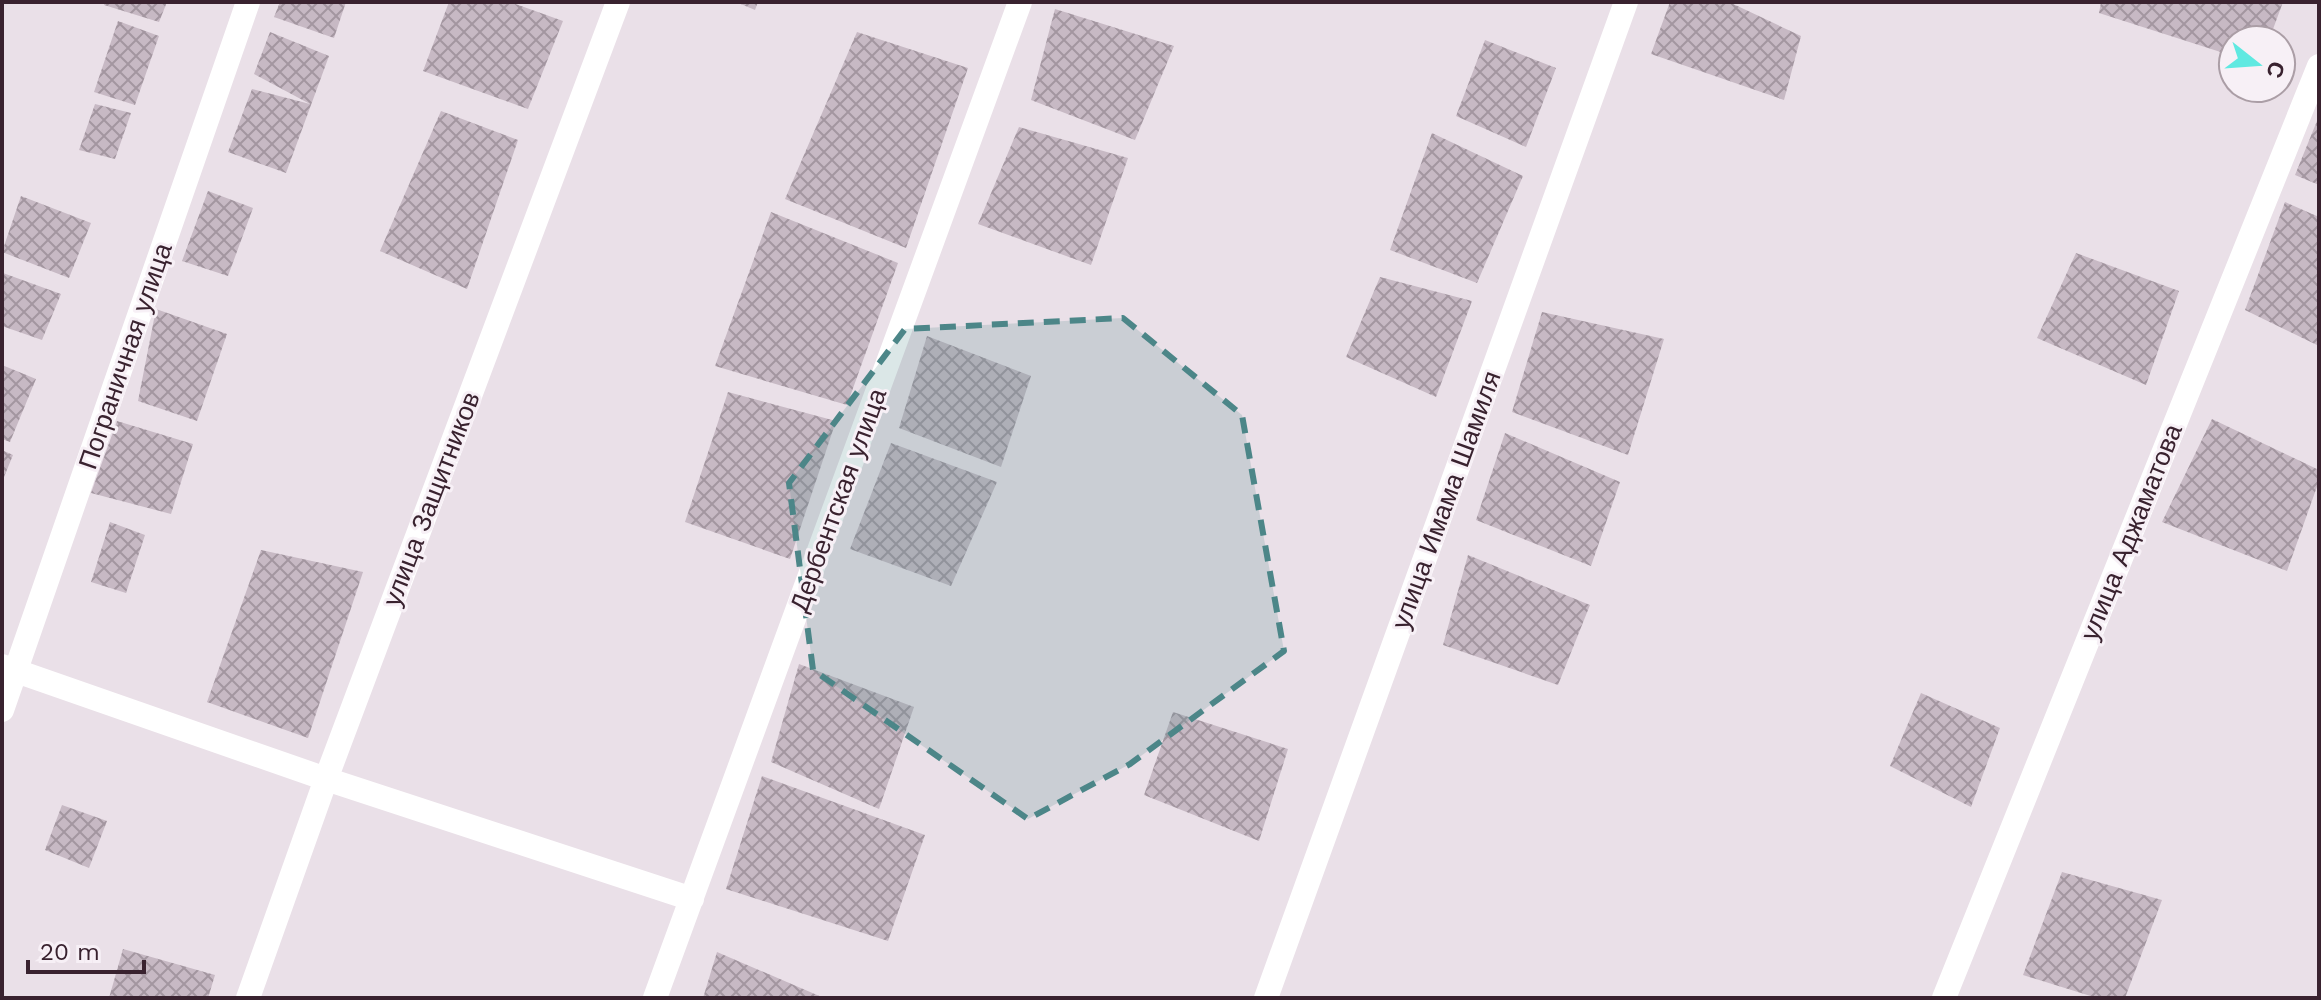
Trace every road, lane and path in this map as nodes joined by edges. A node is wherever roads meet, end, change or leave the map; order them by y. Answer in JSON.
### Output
{"nodes":[{"id":1,"x":248,"y":2,"type":"edge"},
{"id":2,"x":618,"y":2,"type":"edge"},
{"id":3,"x":1020,"y":2,"type":"edge"},
{"id":4,"x":1626,"y":2,"type":"edge"},
{"id":5,"x":2319,"y":66,"type":"edge"},
{"id":6,"x":9,"y":668,"type":"edge"},
{"id":7,"x":2,"y":710,"type":"edge"},
{"id":8,"x":326,"y":779,"type":"junction"},
{"id":9,"x":692,"y":899,"type":"junction"},
{"id":10,"x":248,"y":998,"type":"edge"},
{"id":11,"x":655,"y":998,"type":"edge"},
{"id":12,"x":1266,"y":998,"type":"edge"},
{"id":13,"x":1944,"y":998,"type":"edge"}],
"edges":[{"from":1,"to":6,"type":"street","name":"Пограничная улица"},
{"from":2,"to":8,"type":"street","name":"улица Защитников"},
{"from":3,"to":9,"type":"street","name":"Дербентская улица"},
{"from":4,"to":12,"type":"street","name":"улица Имама Шамиля"},
{"from":5,"to":13,"type":"street","name":"улица Аджаматова"},
{"from":6,"to":7,"type":"street","name":"Пограничная улица"},
{"from":6,"to":8,"type":"street"},
{"from":8,"to":9,"type":"street"},
{"from":8,"to":10,"type":"street","name":"улица Защитников"},
{"from":9,"to":11,"type":"street","name":"Дербентская улица"}]}
